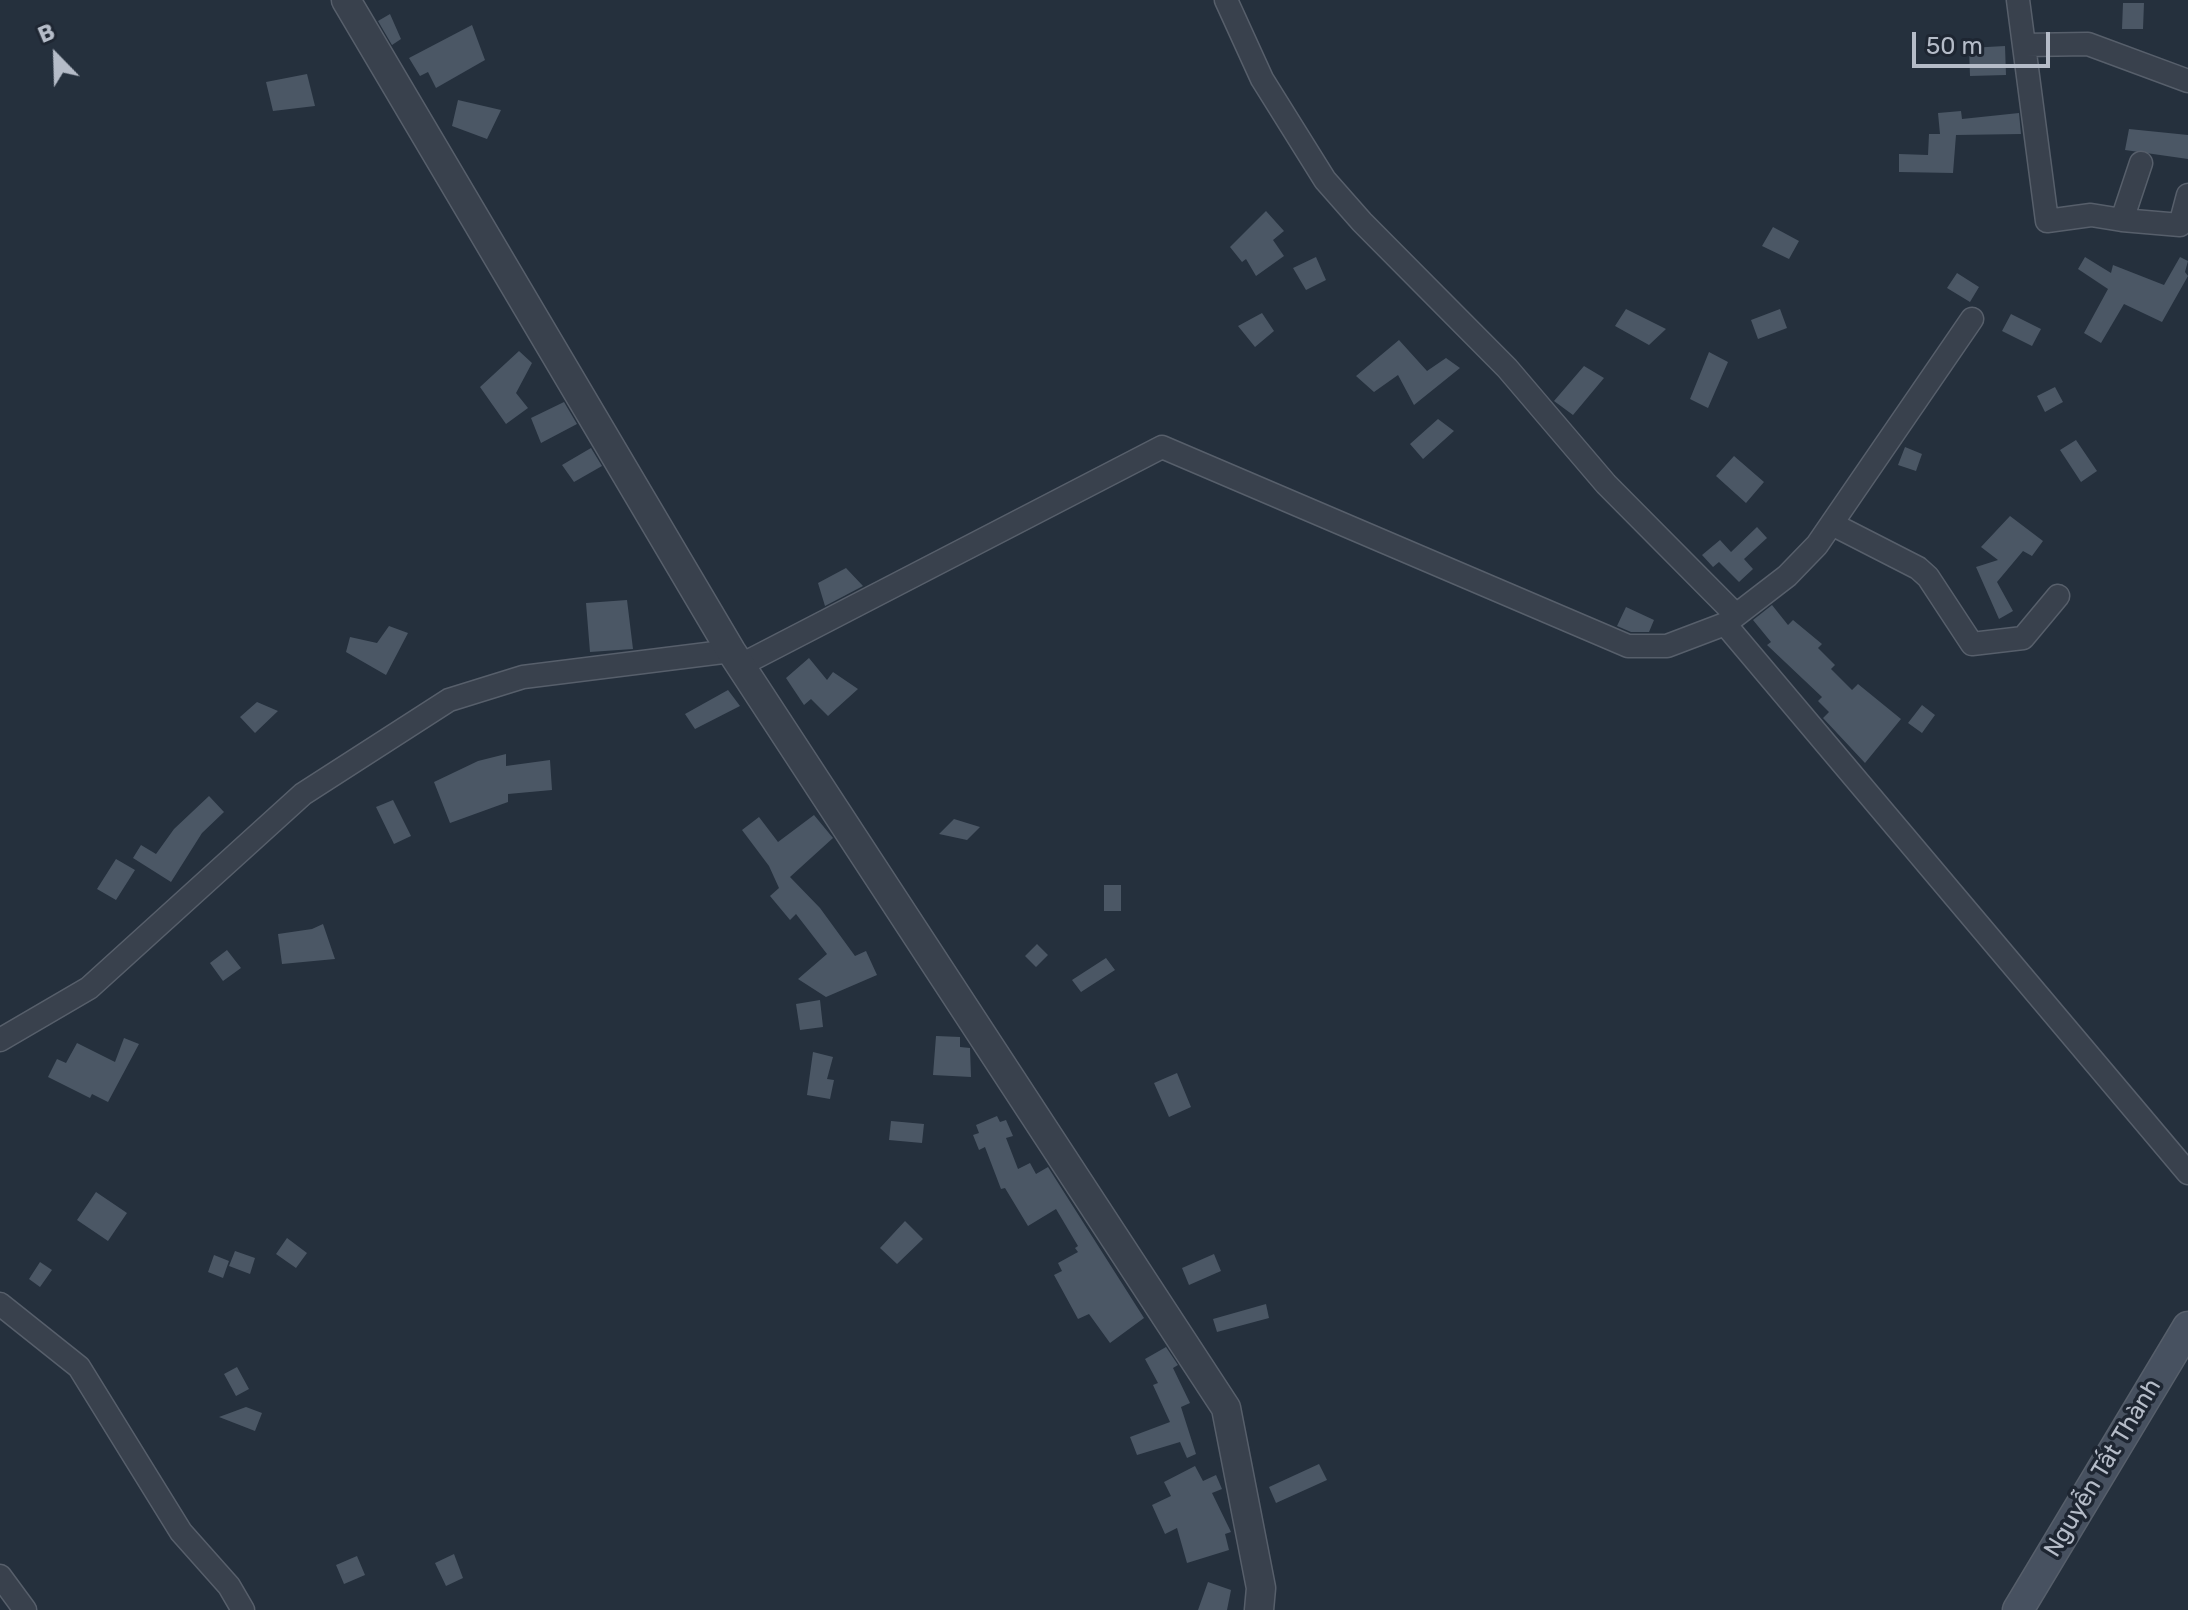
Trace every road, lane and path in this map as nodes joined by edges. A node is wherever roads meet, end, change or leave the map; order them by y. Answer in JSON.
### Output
{"nodes":[{"id":1,"x":346,"y":0,"type":"edge"},
{"id":2,"x":1226,"y":0,"type":"edge"},
{"id":3,"x":2018,"y":0,"type":"edge"},
{"id":4,"x":2025,"y":45,"type":"junction"},
{"id":5,"x":2188,"y":81,"type":"edge"},
{"id":6,"x":2141,"y":163,"type":"dead end"},
{"id":7,"x":2188,"y":195,"type":"edge"},
{"id":8,"x":2122,"y":220,"type":"junction"},
{"id":9,"x":2184,"y":226,"type":"edge"},
{"id":10,"x":1972,"y":319,"type":"dead end"},
{"id":11,"x":1832,"y":524,"type":"junction"},
{"id":12,"x":2058,"y":596,"type":"dead end"},
{"id":13,"x":1730,"y":619,"type":"junction"},
{"id":14,"x":736,"y":658,"type":"junction"},
{"id":15,"x":0,"y":1040,"type":"edge"},
{"id":16,"x":2188,"y":1173,"type":"edge"},
{"id":17,"x":0,"y":1304,"type":"edge"},
{"id":18,"x":2188,"y":1327,"type":"edge"},
{"id":19,"x":0,"y":1576,"type":"edge"},
{"id":20,"x":25,"y":1610,"type":"edge"},
{"id":21,"x":243,"y":1610,"type":"edge"},
{"id":22,"x":1259,"y":1610,"type":"edge"},
{"id":23,"x":2018,"y":1610,"type":"edge"}],
"edges":[{"from":1,"to":14,"type":"street"},
{"from":2,"to":13,"type":"street"},
{"from":3,"to":4,"type":"street"},
{"from":4,"to":5,"type":"street"},
{"from":4,"to":8,"type":"street"},
{"from":6,"to":8,"type":"street"},
{"from":7,"to":9,"type":"street"},
{"from":8,"to":9,"type":"street"},
{"from":10,"to":11,"type":"street"},
{"from":11,"to":12,"type":"street"},
{"from":11,"to":13,"type":"street"},
{"from":13,"to":14,"type":"street"},
{"from":13,"to":16,"type":"street"},
{"from":14,"to":15,"type":"street"},
{"from":14,"to":22,"type":"street"},
{"from":17,"to":21,"type":"street"},
{"from":18,"to":23,"type":"main road","name":"Nguyễn Tất Thành"},
{"from":19,"to":20,"type":"street"}]}
